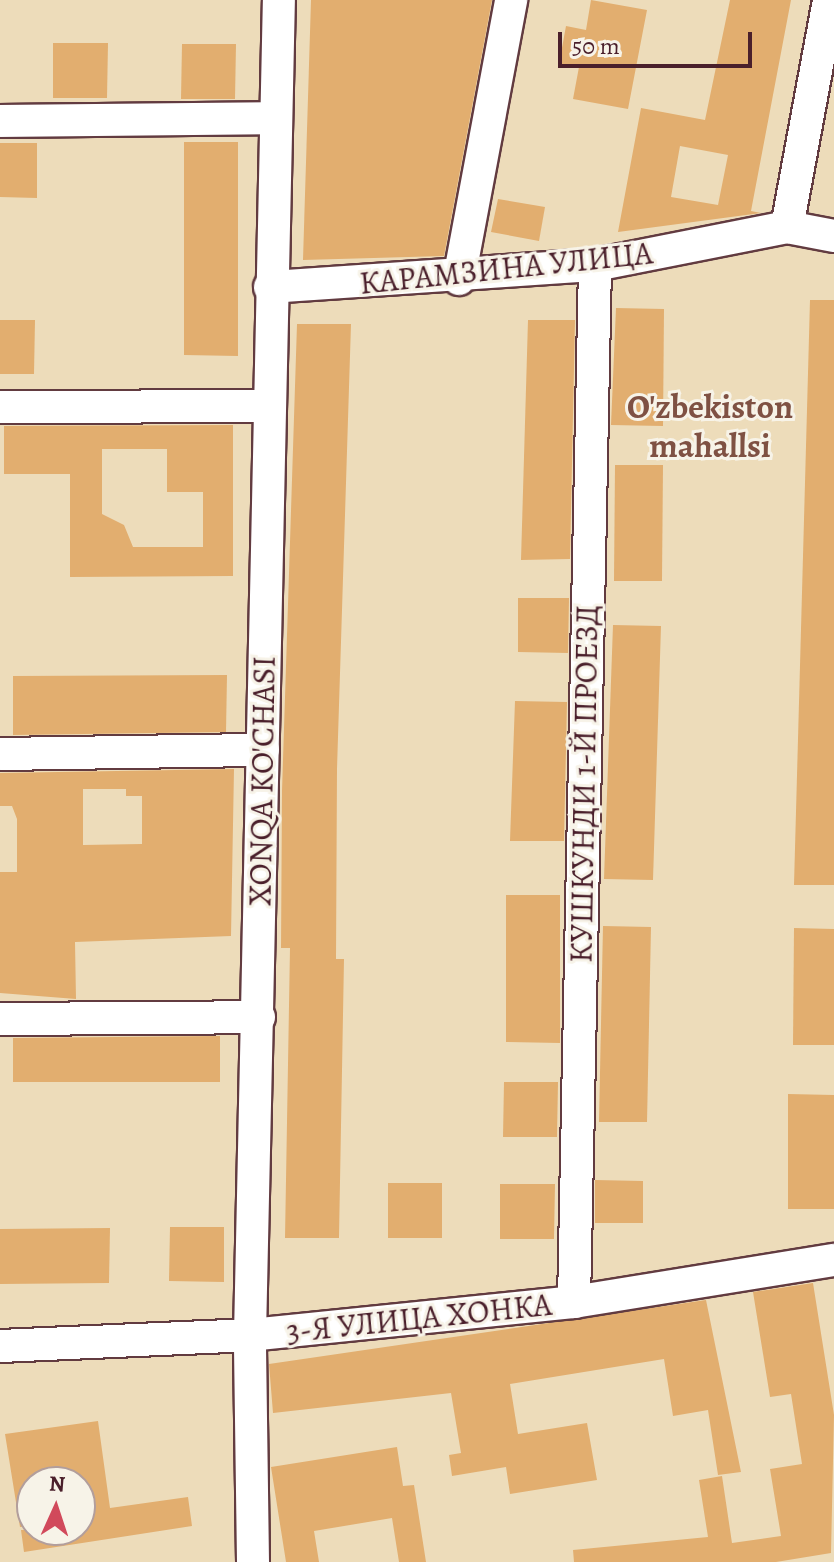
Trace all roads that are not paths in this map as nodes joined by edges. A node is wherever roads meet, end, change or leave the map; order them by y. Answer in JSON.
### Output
{"nodes":[{"id":1,"x":279,"y":0,"type":"edge"},
{"id":2,"x":511,"y":0,"type":"edge"},
{"id":3,"x":829,"y":0,"type":"edge"},
{"id":4,"x":275,"y":118,"type":"junction"},
{"id":5,"x":0,"y":121,"type":"edge"},
{"id":6,"x":787,"y":227,"type":"junction"},
{"id":7,"x":834,"y":236,"type":"edge"},
{"id":8,"x":595,"y":265,"type":"junction"},
{"id":9,"x":459,"y":279,"type":"junction"},
{"id":10,"x":270,"y":287,"type":"junction"},
{"id":11,"x":268,"y":406,"type":"junction"},
{"id":12,"x":0,"y":407,"type":"edge"},
{"id":13,"x":263,"y":750,"type":"junction"},
{"id":14,"x":0,"y":754,"type":"edge"},
{"id":15,"x":259,"y":1017,"type":"junction"},
{"id":16,"x":0,"y":1019,"type":"edge"},
{"id":17,"x":834,"y":1260,"type":"edge"},
{"id":18,"x":574,"y":1302,"type":"junction"},
{"id":19,"x":250,"y":1335,"type":"junction"},
{"id":20,"x":0,"y":1346,"type":"edge"},
{"id":21,"x":253,"y":1562,"type":"edge"}],
"edges":[{"from":1,"to":4,"type":"street","name":"XONQA KO'CHASI"},
{"from":2,"to":9,"type":"street"},
{"from":3,"to":6,"type":"street"},
{"from":4,"to":5,"type":"street"},
{"from":4,"to":10,"type":"street","name":"XONQA KO'CHASI"},
{"from":6,"to":7,"type":"street","name":"КАРАМЗИНА УЛИЦА"},
{"from":6,"to":8,"type":"street","name":"КАРАМЗИНА УЛИЦА"},
{"from":8,"to":9,"type":"street","name":"КАРАМЗИНА УЛИЦА"},
{"from":8,"to":18,"type":"street","name":"КУШКУНДИ 1-Й ПРОЕЗД"},
{"from":9,"to":10,"type":"street","name":"КАРАМЗИНА УЛИЦА"},
{"from":10,"to":11,"type":"street","name":"XONQA KO'CHASI"},
{"from":11,"to":12,"type":"street"},
{"from":11,"to":13,"type":"street","name":"XONQA KO'CHASI"},
{"from":13,"to":14,"type":"street"},
{"from":13,"to":15,"type":"street","name":"XONQA KO'CHASI"},
{"from":15,"to":16,"type":"street"},
{"from":15,"to":19,"type":"street","name":"XONQA KO'CHASI"},
{"from":17,"to":18,"type":"street","name":"3-Я УЛИЦА ХОНКА"},
{"from":18,"to":19,"type":"street","name":"3-Я УЛИЦА ХОНКА"},
{"from":19,"to":20,"type":"street","name":"3-Я УЛИЦА ХОНКА"},
{"from":19,"to":21,"type":"street","name":"XONQA KO'CHASI"}]}
